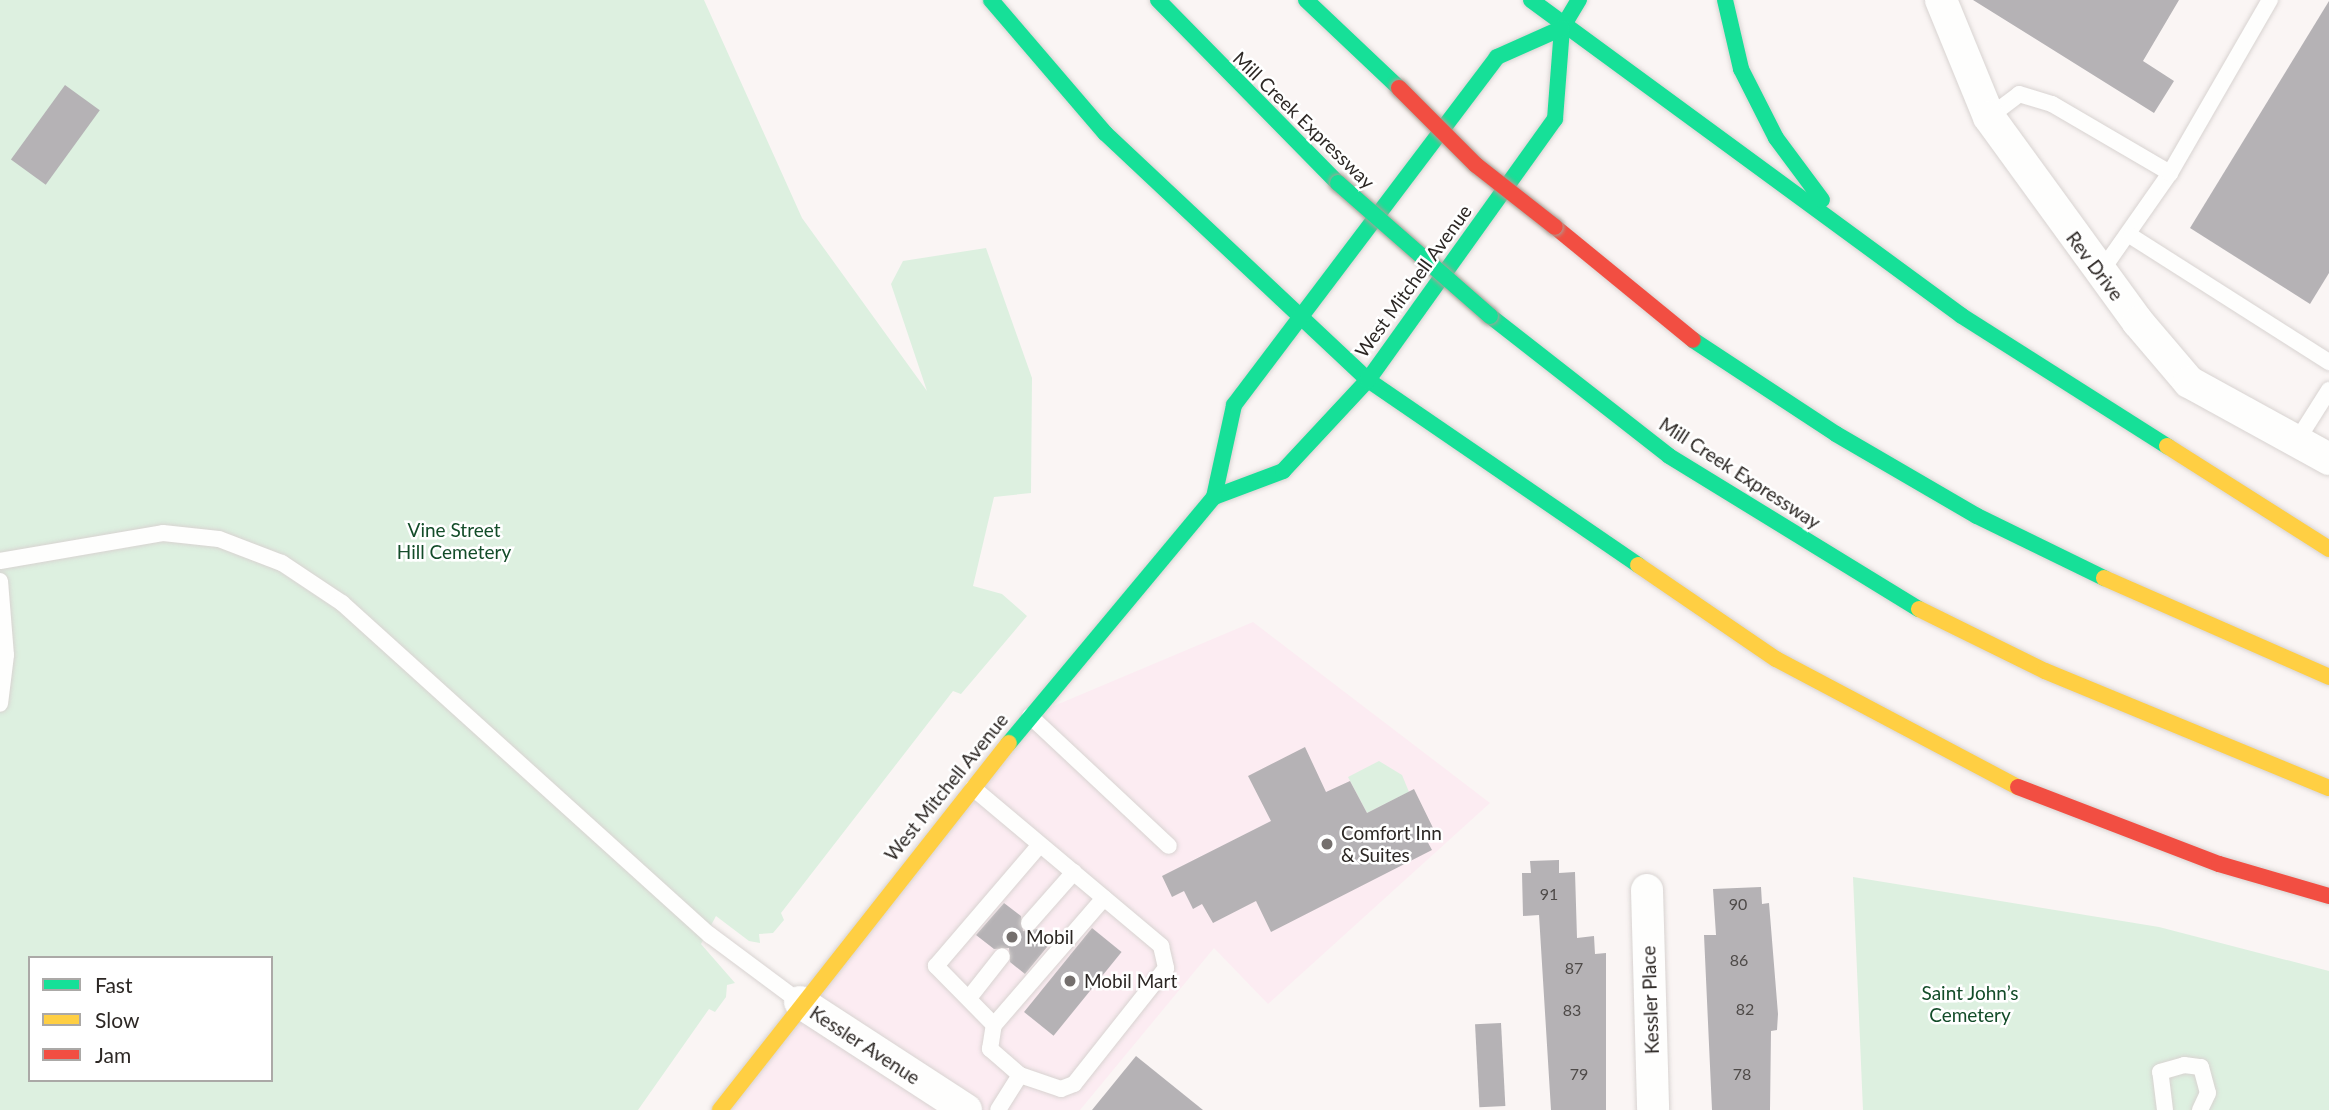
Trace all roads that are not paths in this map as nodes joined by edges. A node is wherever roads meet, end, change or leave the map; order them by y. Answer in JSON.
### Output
{"nodes":[{"id":1,"x":991,"y":0,"type":"edge"},
{"id":2,"x":1158,"y":0,"type":"edge"},
{"id":3,"x":1306,"y":0,"type":"edge"},
{"id":4,"x":1531,"y":0,"type":"edge"},
{"id":5,"x":1579,"y":0,"type":"edge"},
{"id":6,"x":1725,"y":0,"type":"edge"},
{"id":7,"x":1941,"y":0,"type":"edge"},
{"id":8,"x":2270,"y":0,"type":"edge"},
{"id":9,"x":1562,"y":28,"type":"junction"},
{"id":10,"x":1989,"y":117,"type":"junction"},
{"id":11,"x":2170,"y":173,"type":"junction"},
{"id":12,"x":1844,"y":230,"type":"junction"},
{"id":13,"x":2131,"y":236,"type":"junction"},
{"id":14,"x":2100,"y":273,"type":"junction"},
{"id":15,"x":1301,"y":318,"type":"junction"},
{"id":16,"x":2329,"y":362,"type":"edge"},
{"id":17,"x":1368,"y":380,"type":"junction"},
{"id":18,"x":2329,"y":390,"type":"edge"},
{"id":19,"x":2298,"y":439,"type":"junction"},
{"id":20,"x":2329,"y":459,"type":"edge"},
{"id":21,"x":1214,"y":497,"type":"junction"},
{"id":22,"x":2329,"y":550,"type":"edge"},
{"id":23,"x":0,"y":561,"type":"edge"},
{"id":24,"x":0,"y":580,"type":"edge"},
{"id":25,"x":2329,"y":677,"type":"edge"},
{"id":26,"x":0,"y":704,"type":"edge"},
{"id":27,"x":1030,"y":716,"type":"junction"},
{"id":28,"x":972,"y":788,"type":"junction"},
{"id":29,"x":2329,"y":788,"type":"edge"},
{"id":30,"x":1039,"y":846,"type":"junction"},
{"id":31,"x":1169,"y":846,"type":"dead end"},
{"id":32,"x":1074,"y":872,"type":"junction"},
{"id":33,"x":1647,"y":890,"type":"dead end"},
{"id":34,"x":2329,"y":896,"type":"edge"},
{"id":35,"x":1104,"y":898,"type":"junction"},
{"id":36,"x":1029,"y":923,"type":"dead end"},
{"id":37,"x":1002,"y":956,"type":"dead end"},
{"id":38,"x":969,"y":998,"type":"junction"},
{"id":39,"x":800,"y":1002,"type":"junction"},
{"id":40,"x":994,"y":1025,"type":"junction"},
{"id":41,"x":1020,"y":1075,"type":"junction"},
{"id":42,"x":720,"y":1110,"type":"edge"},
{"id":43,"x":966,"y":1110,"type":"edge"},
{"id":44,"x":998,"y":1110,"type":"edge"},
{"id":45,"x":1653,"y":1110,"type":"edge"},
{"id":46,"x":2165,"y":1110,"type":"edge"},
{"id":47,"x":2200,"y":1110,"type":"edge"}],
"edges":[{"from":1,"to":15,"type":"main road"},
{"from":2,"to":29,"type":"main road","name":"Mill Creek Expressway","bridge":true},
{"from":3,"to":25,"type":"main road","bridge":true},
{"from":4,"to":9,"type":"main road"},
{"from":5,"to":9,"type":"main road","name":"West Mitchell Avenue"},
{"from":6,"to":12,"type":"main road"},
{"from":7,"to":10,"type":"street","name":"Rev Drive"},
{"from":8,"to":11,"type":"lane"},
{"from":9,"to":12,"type":"main road"},
{"from":9,"to":15,"type":"main road","name":"West Mitchell Avenue"},
{"from":9,"to":17,"type":"main road","name":"West Mitchell Avenue"},
{"from":10,"to":11,"type":"lane"},
{"from":10,"to":14,"type":"street","name":"Rev Drive"},
{"from":11,"to":13,"type":"lane"},
{"from":12,"to":22,"type":"main road"},
{"from":13,"to":14,"type":"lane"},
{"from":13,"to":16,"type":"lane"},
{"from":14,"to":19,"type":"street","name":"Rev Drive"},
{"from":15,"to":17,"type":"main road"},
{"from":15,"to":21,"type":"main road","name":"West Mitchell Avenue"},
{"from":17,"to":21,"type":"main road","name":"West Mitchell Avenue"},
{"from":17,"to":34,"type":"main road"},
{"from":18,"to":19,"type":"lane"},
{"from":19,"to":20,"type":"street","name":"Rev Drive"},
{"from":21,"to":27,"type":"main road","name":"West Mitchell Avenue"},
{"from":23,"to":39,"type":"lane"},
{"from":24,"to":26,"type":"lane"},
{"from":27,"to":28,"type":"main road","name":"West Mitchell Avenue"},
{"from":27,"to":31,"type":"lane"},
{"from":28,"to":30,"type":"lane"},
{"from":28,"to":39,"type":"main road","name":"West Mitchell Avenue"},
{"from":30,"to":32,"type":"lane"},
{"from":30,"to":38,"type":"lane"},
{"from":32,"to":35,"type":"lane"},
{"from":32,"to":36,"type":"lane"},
{"from":33,"to":45,"type":"street","name":"Kessler Place"},
{"from":35,"to":40,"type":"lane"},
{"from":35,"to":41,"type":"lane"},
{"from":37,"to":38,"type":"lane"},
{"from":38,"to":40,"type":"lane"},
{"from":39,"to":42,"type":"main road","name":"West Mitchell Avenue"},
{"from":39,"to":43,"type":"street","name":"Kessler Avenue"},
{"from":40,"to":41,"type":"lane"},
{"from":41,"to":44,"type":"lane"},
{"from":46,"to":47,"type":"lane"}]}
